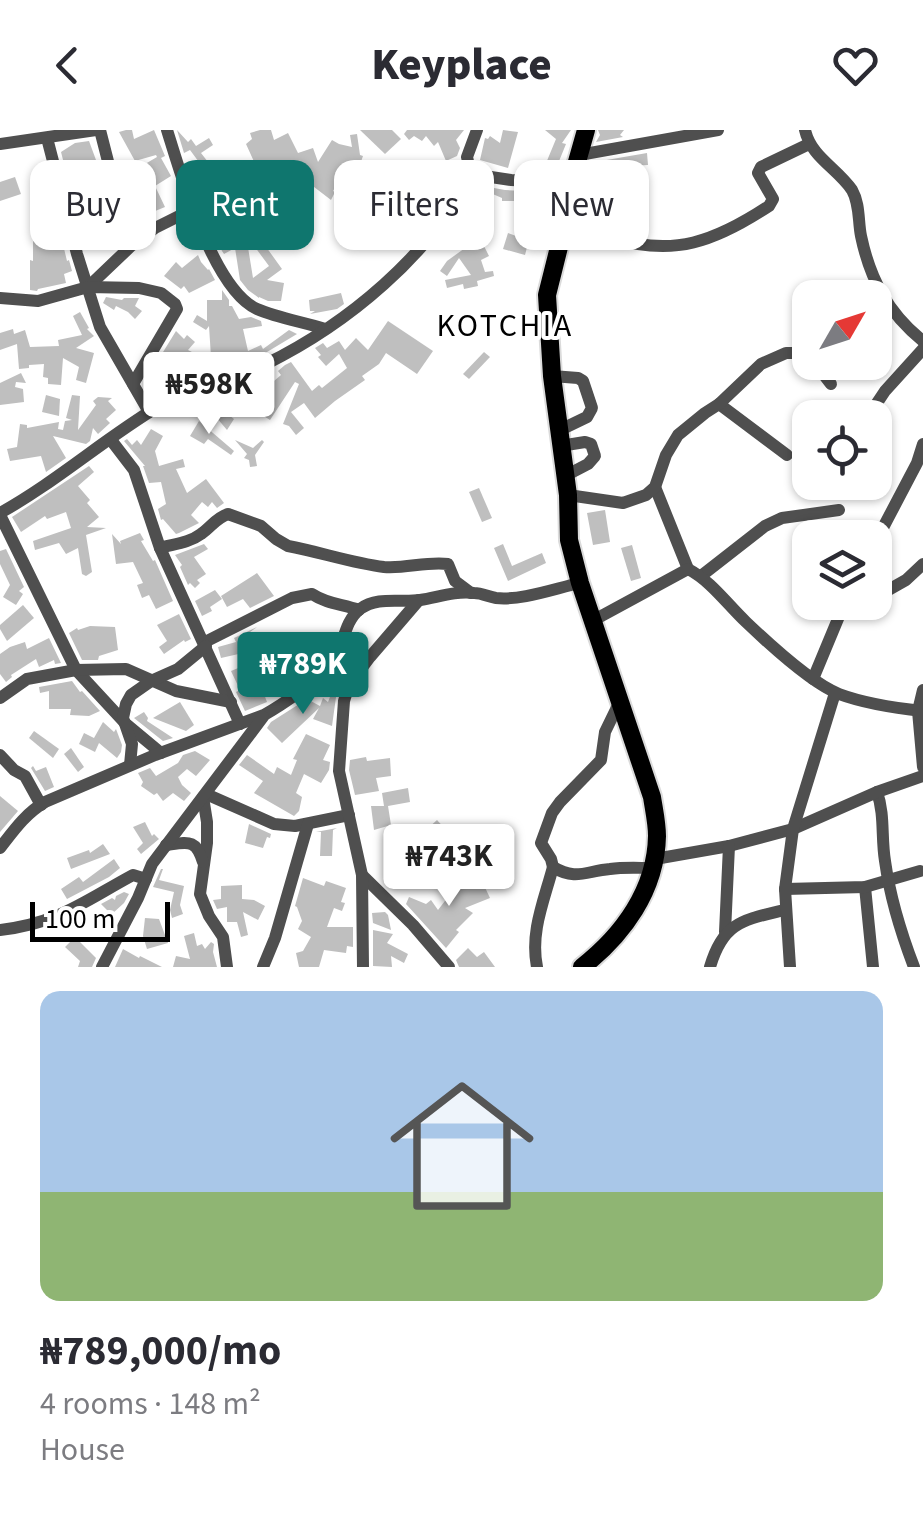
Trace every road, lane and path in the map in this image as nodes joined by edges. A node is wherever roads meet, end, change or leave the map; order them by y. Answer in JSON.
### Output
{"nodes":[{"id":1,"x":98,"y":130,"type":"edge"},
{"id":2,"x":168,"y":130,"type":"edge"},
{"id":3,"x":477,"y":130,"type":"edge"},
{"id":4,"x":586,"y":130,"type":"edge"},
{"id":5,"x":718,"y":130,"type":"edge"},
{"id":6,"x":807,"y":137,"type":"edge"},
{"id":7,"x":47,"y":138,"type":"junction"},
{"id":8,"x":0,"y":144,"type":"edge"},
{"id":9,"x":579,"y":155,"type":"junction"},
{"id":10,"x":107,"y":160,"type":"edge"},
{"id":11,"x":177,"y":160,"type":"edge"},
{"id":12,"x":468,"y":160,"type":"edge"},
{"id":13,"x":578,"y":160,"type":"edge"},
{"id":14,"x":649,"y":246,"type":"edge"},
{"id":15,"x":129,"y":250,"type":"edge"},
{"id":16,"x":211,"y":250,"type":"edge"},
{"id":17,"x":417,"y":250,"type":"edge"},
{"id":18,"x":559,"y":250,"type":"edge"},
{"id":19,"x":88,"y":287,"type":"junction"},
{"id":20,"x":0,"y":298,"type":"edge"},
{"id":21,"x":325,"y":329,"type":"junction"},
{"id":22,"x":923,"y":340,"type":"edge"},
{"id":23,"x":923,"y":349,"type":"edge"},
{"id":24,"x":792,"y":354,"type":"edge"},
{"id":25,"x":552,"y":376,"type":"junction"},
{"id":26,"x":829,"y":380,"type":"edge"},
{"id":27,"x":133,"y":384,"type":"junction"},
{"id":28,"x":832,"y":384,"type":"dead end"},
{"id":29,"x":879,"y":400,"type":"edge"},
{"id":30,"x":719,"y":404,"type":"junction"},
{"id":31,"x":149,"y":412,"type":"junction"},
{"id":32,"x":559,"y":439,"type":"junction"},
{"id":33,"x":111,"y":440,"type":"junction"},
{"id":34,"x":923,"y":444,"type":"edge"},
{"id":35,"x":788,"y":455,"type":"dead end"},
{"id":36,"x":566,"y":485,"type":"junction"},
{"id":37,"x":654,"y":487,"type":"junction"},
{"id":38,"x":0,"y":492,"type":"edge"},
{"id":39,"x":839,"y":510,"type":"dead end"},
{"id":40,"x":4,"y":512,"type":"edge"},
{"id":41,"x":887,"y":520,"type":"edge"},
{"id":42,"x":160,"y":548,"type":"junction"},
{"id":43,"x":923,"y":564,"type":"edge"},
{"id":44,"x":694,"y":572,"type":"junction"},
{"id":45,"x":580,"y":583,"type":"junction"},
{"id":46,"x":892,"y":588,"type":"edge"},
{"id":47,"x":471,"y":593,"type":"junction"},
{"id":48,"x":419,"y":600,"type":"junction"},
{"id":49,"x":360,"y":610,"type":"junction"},
{"id":50,"x":594,"y":620,"type":"junction"},
{"id":51,"x":838,"y":620,"type":"edge"},
{"id":52,"x":205,"y":644,"type":"junction"},
{"id":53,"x":76,"y":670,"type":"junction"},
{"id":54,"x":813,"y":679,"type":"junction"},
{"id":55,"x":151,"y":681,"type":"junction"},
{"id":56,"x":923,"y":690,"type":"edge"},
{"id":57,"x":835,"y":693,"type":"junction"},
{"id":58,"x":0,"y":698,"type":"edge"},
{"id":59,"x":621,"y":700,"type":"junction"},
{"id":60,"x":231,"y":702,"type":"junction"},
{"id":61,"x":920,"y":711,"type":"edge"},
{"id":62,"x":264,"y":715,"type":"junction"},
{"id":63,"x":124,"y":723,"type":"junction"},
{"id":64,"x":240,"y":724,"type":"junction"},
{"id":65,"x":160,"y":752,"type":"junction"},
{"id":66,"x":0,"y":755,"type":"edge"},
{"id":67,"x":130,"y":765,"type":"junction"},
{"id":68,"x":923,"y":767,"type":"edge"},
{"id":69,"x":923,"y":776,"type":"edge"},
{"id":70,"x":877,"y":792,"type":"junction"},
{"id":71,"x":205,"y":795,"type":"junction"},
{"id":72,"x":41,"y":805,"type":"junction"},
{"id":73,"x":349,"y":815,"type":"junction"},
{"id":74,"x":308,"y":824,"type":"junction"},
{"id":75,"x":793,"y":830,"type":"junction"},
{"id":76,"x":166,"y":845,"type":"junction"},
{"id":77,"x":730,"y":846,"type":"junction"},
{"id":78,"x":0,"y":848,"type":"edge"},
{"id":79,"x":654,"y":864,"type":"junction"},
{"id":80,"x":553,"y":867,"type":"junction"},
{"id":81,"x":204,"y":870,"type":"junction"},
{"id":82,"x":920,"y":871,"type":"dead end"},
{"id":83,"x":362,"y":874,"type":"junction"},
{"id":84,"x":146,"y":879,"type":"junction"},
{"id":85,"x":888,"y":881,"type":"junction"},
{"id":86,"x":865,"y":887,"type":"junction"},
{"id":87,"x":785,"y":889,"type":"junction"},
{"id":88,"x":784,"y":910,"type":"junction"},
{"id":89,"x":0,"y":930,"type":"edge"},
{"id":90,"x":725,"y":932,"type":"junction"},
{"id":91,"x":102,"y":967,"type":"edge"},
{"id":92,"x":227,"y":967,"type":"edge"},
{"id":93,"x":263,"y":967,"type":"edge"},
{"id":94,"x":362,"y":967,"type":"edge"},
{"id":95,"x":449,"y":967,"type":"edge"},
{"id":96,"x":537,"y":967,"type":"edge"},
{"id":97,"x":582,"y":967,"type":"edge"},
{"id":98,"x":710,"y":967,"type":"edge"},
{"id":99,"x":790,"y":967,"type":"edge"},
{"id":100,"x":872,"y":967,"type":"edge"},
{"id":101,"x":914,"y":967,"type":"edge"}],
"edges":[{"from":1,"to":7,"type":"street"},
{"from":1,"to":10,"type":"street"},
{"from":2,"to":11,"type":"street"},
{"from":3,"to":12,"type":"street"},
{"from":4,"to":9,"type":"main road"},
{"from":5,"to":9,"type":"street"},
{"from":6,"to":14,"type":"street"},
{"from":6,"to":22,"type":"street"},
{"from":7,"to":8,"type":"street"},
{"from":7,"to":19,"type":"street"},
{"from":9,"to":13,"type":"main road"},
{"from":15,"to":19,"type":"street"},
{"from":16,"to":21,"type":"street"},
{"from":17,"to":21,"type":"street"},
{"from":18,"to":25,"type":"main road"},
{"from":19,"to":20,"type":"street"},
{"from":19,"to":27,"type":"street"},
{"from":19,"to":27,"type":"street"},
{"from":21,"to":31,"type":"street"},
{"from":23,"to":29,"type":"street"},
{"from":24,"to":30,"type":"street"},
{"from":25,"to":32,"type":"main road"},
{"from":25,"to":32,"type":"street"},
{"from":26,"to":28,"type":"street"},
{"from":27,"to":31,"type":"street"},
{"from":30,"to":35,"type":"street"},
{"from":30,"to":37,"type":"street"},
{"from":31,"to":33,"type":"street"},
{"from":32,"to":36,"type":"main road"},
{"from":32,"to":36,"type":"street"},
{"from":33,"to":40,"type":"street"},
{"from":33,"to":42,"type":"street"},
{"from":34,"to":41,"type":"street"},
{"from":36,"to":37,"type":"street"},
{"from":36,"to":45,"type":"main road"},
{"from":37,"to":44,"type":"street"},
{"from":38,"to":40,"type":"street"},
{"from":39,"to":44,"type":"street"},
{"from":40,"to":53,"type":"street"},
{"from":42,"to":47,"type":"street"},
{"from":42,"to":52,"type":"street"},
{"from":43,"to":46,"type":"street"},
{"from":44,"to":50,"type":"street"},
{"from":44,"to":54,"type":"street"},
{"from":45,"to":47,"type":"street"},
{"from":45,"to":50,"type":"main road"},
{"from":47,"to":48,"type":"street"},
{"from":48,"to":49,"type":"street"},
{"from":48,"to":73,"type":"street"},
{"from":49,"to":52,"type":"street"},
{"from":49,"to":62,"type":"street"},
{"from":50,"to":59,"type":"main road"},
{"from":51,"to":54,"type":"street"},
{"from":52,"to":55,"type":"street"},
{"from":52,"to":60,"type":"street"},
{"from":53,"to":55,"type":"street"},
{"from":53,"to":58,"type":"street"},
{"from":53,"to":63,"type":"street"},
{"from":54,"to":57,"type":"street"},
{"from":55,"to":60,"type":"street"},
{"from":55,"to":63,"type":"street"},
{"from":56,"to":61,"type":"street"},
{"from":57,"to":61,"type":"street"},
{"from":57,"to":75,"type":"street"},
{"from":59,"to":79,"type":"main road"},
{"from":59,"to":80,"type":"street"},
{"from":60,"to":64,"type":"street"},
{"from":61,"to":68,"type":"street"},
{"from":62,"to":64,"type":"street"},
{"from":62,"to":71,"type":"street"},
{"from":63,"to":65,"type":"street"},
{"from":63,"to":67,"type":"street"},
{"from":64,"to":65,"type":"street"},
{"from":65,"to":67,"type":"street"},
{"from":66,"to":72,"type":"street"},
{"from":67,"to":72,"type":"street"},
{"from":69,"to":70,"type":"street"},
{"from":70,"to":75,"type":"street"},
{"from":70,"to":85,"type":"street"},
{"from":71,"to":74,"type":"street"},
{"from":71,"to":76,"type":"street"},
{"from":71,"to":81,"type":"street"},
{"from":72,"to":78,"type":"street"},
{"from":73,"to":74,"type":"street"},
{"from":73,"to":83,"type":"street"},
{"from":74,"to":93,"type":"street"},
{"from":75,"to":77,"type":"street"},
{"from":75,"to":87,"type":"street"},
{"from":76,"to":81,"type":"street"},
{"from":76,"to":84,"type":"street"},
{"from":77,"to":79,"type":"street"},
{"from":77,"to":90,"type":"street"},
{"from":79,"to":80,"type":"street"},
{"from":79,"to":97,"type":"main road"},
{"from":80,"to":96,"type":"street"},
{"from":81,"to":92,"type":"street"},
{"from":82,"to":85,"type":"street"},
{"from":83,"to":94,"type":"street"},
{"from":83,"to":95,"type":"street"},
{"from":84,"to":89,"type":"street"},
{"from":84,"to":91,"type":"street"},
{"from":85,"to":86,"type":"street"},
{"from":85,"to":101,"type":"street"},
{"from":86,"to":87,"type":"street"},
{"from":86,"to":100,"type":"street"},
{"from":87,"to":88,"type":"street"},
{"from":88,"to":90,"type":"street"},
{"from":88,"to":99,"type":"street"},
{"from":90,"to":98,"type":"street"}]}
